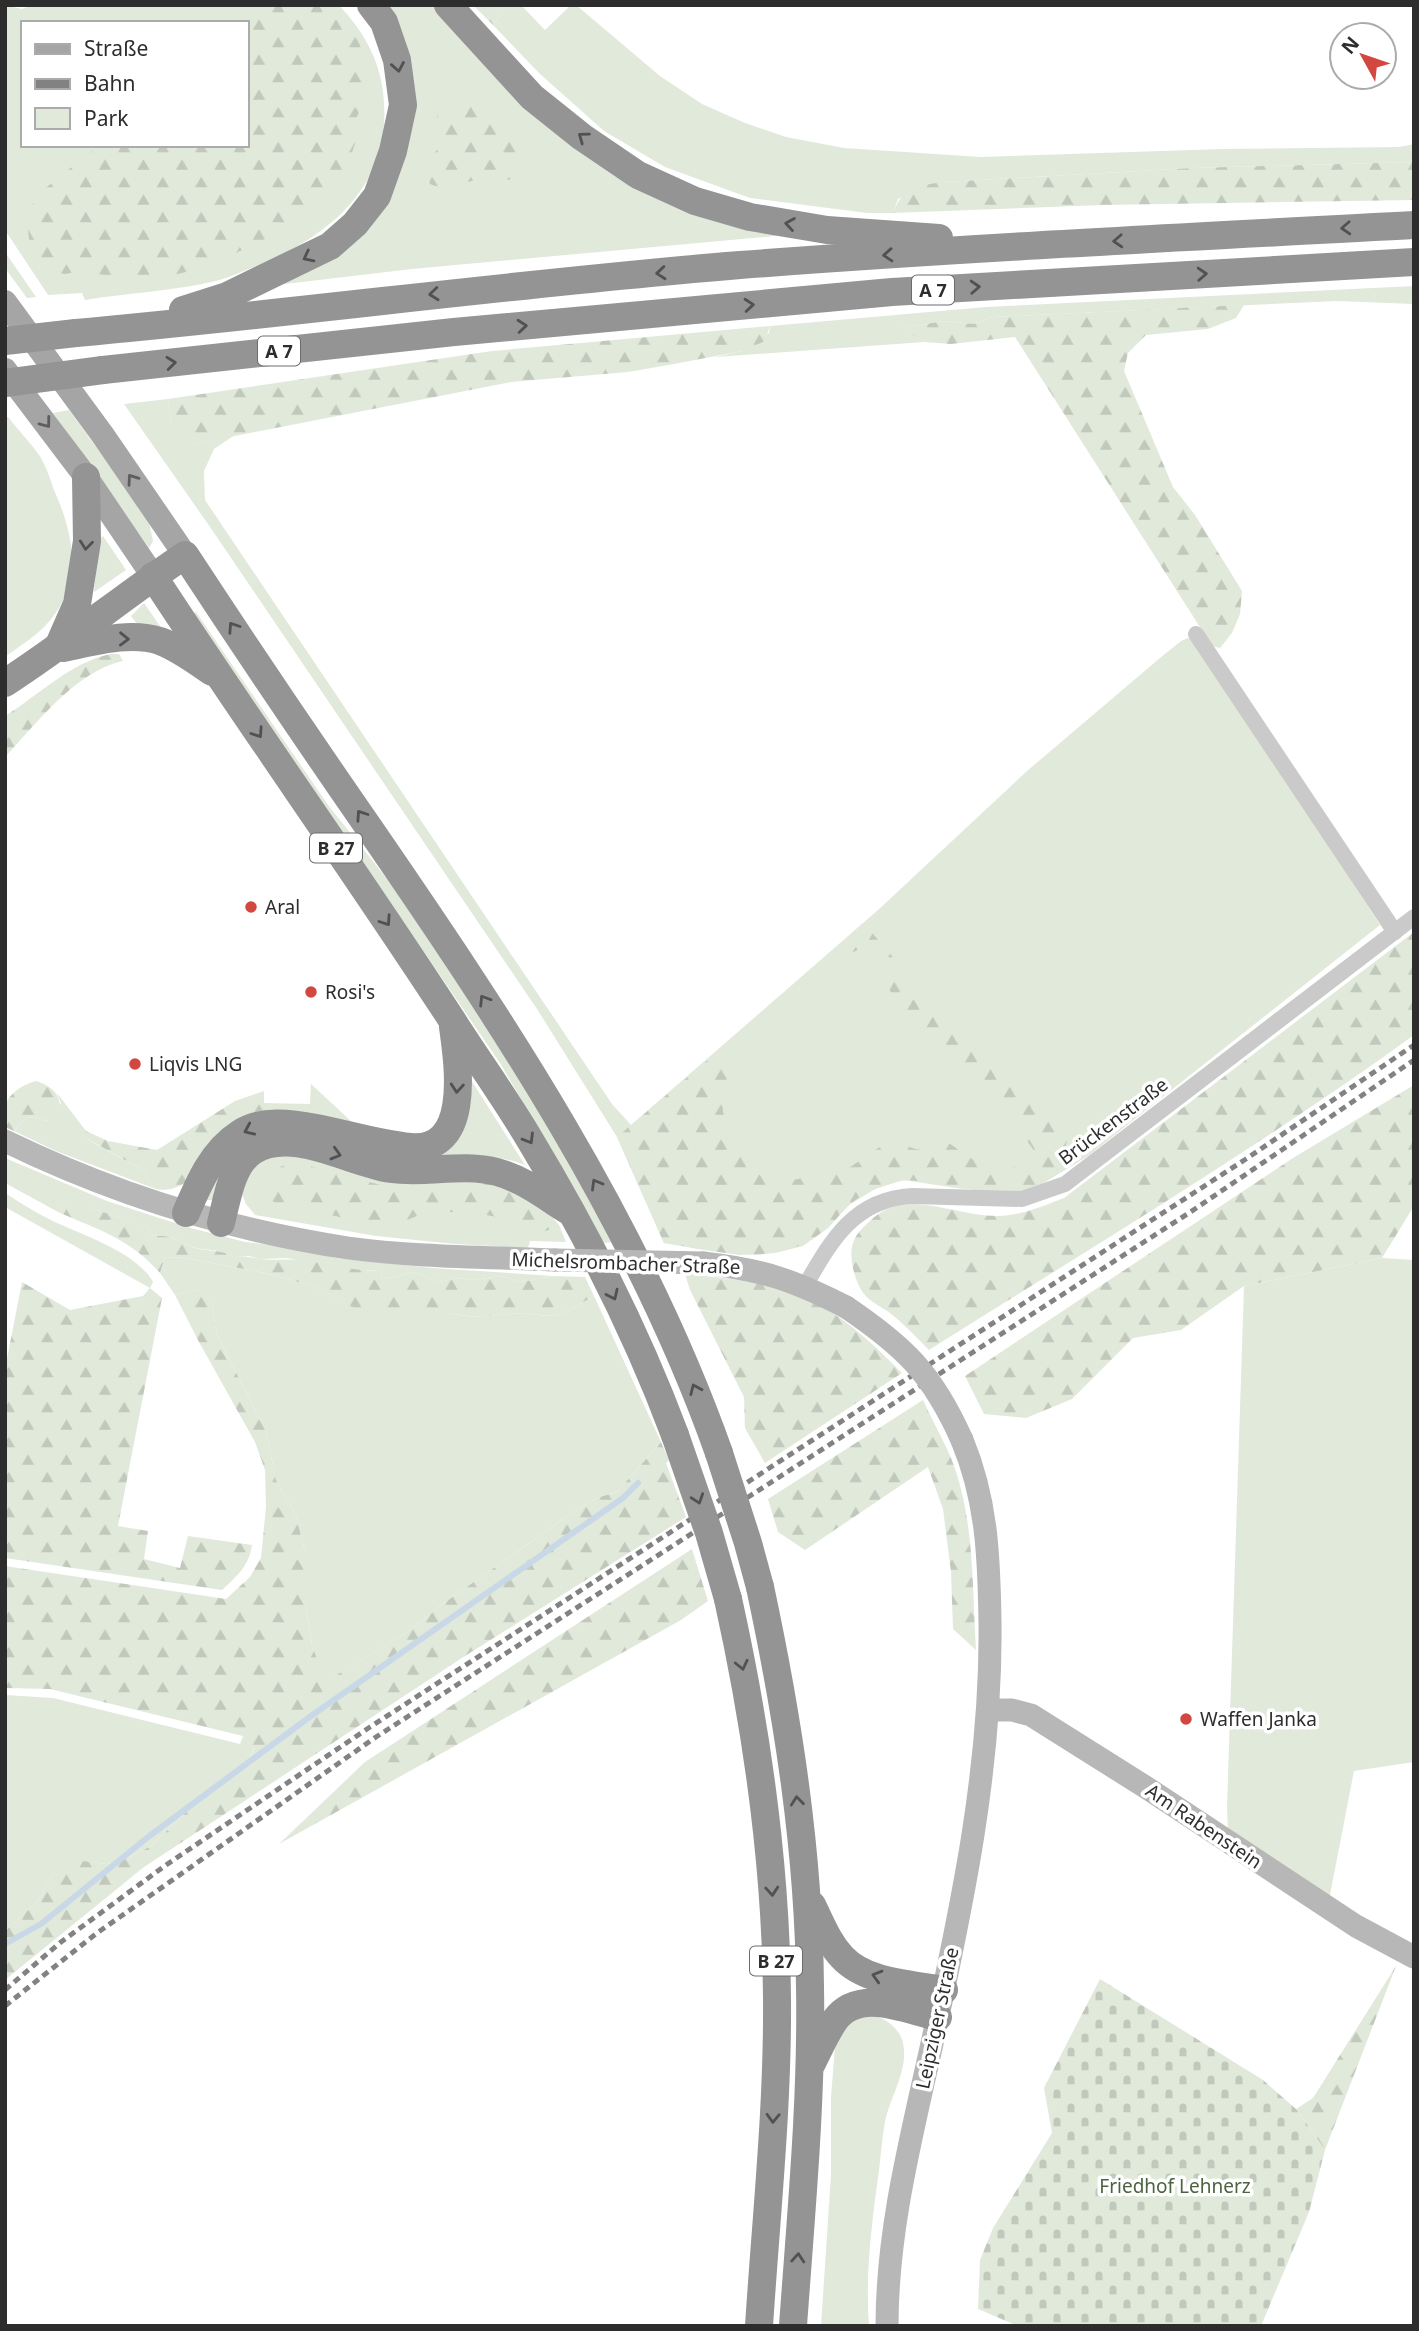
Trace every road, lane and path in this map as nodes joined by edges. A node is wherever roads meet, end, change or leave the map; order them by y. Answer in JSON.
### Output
{"nodes":[{"id":1,"x":371,"y":5,"type":"edge"},
{"id":2,"x":448,"y":5,"type":"edge"},
{"id":3,"x":1414,"y":225,"type":"edge"},
{"id":4,"x":1029,"y":246,"type":"junction"},
{"id":5,"x":1414,"y":262,"type":"edge"},
{"id":6,"x":5,"y":302,"type":"edge"},
{"id":7,"x":129,"y":328,"type":"junction"},
{"id":8,"x":5,"y":341,"type":"edge"},
{"id":9,"x":5,"y":370,"type":"edge"},
{"id":10,"x":5,"y":383,"type":"edge"},
{"id":11,"x":86,"y":477,"type":"junction"},
{"id":12,"x":185,"y":555,"type":"junction"},
{"id":13,"x":153,"y":576,"type":"junction"},
{"id":14,"x":1196,"y":634,"type":"dead end"},
{"id":15,"x":57,"y":650,"type":"junction"},
{"id":16,"x":219,"y":677,"type":"junction"},
{"id":17,"x":5,"y":683,"type":"edge"},
{"id":18,"x":1414,"y":917,"type":"edge"},
{"id":19,"x":1395,"y":932,"type":"junction"},
{"id":20,"x":452,"y":1020,"type":"junction"},
{"id":21,"x":5,"y":1141,"type":"edge"},
{"id":22,"x":571,"y":1212,"type":"junction"},
{"id":23,"x":186,"y":1213,"type":"junction"},
{"id":24,"x":221,"y":1223,"type":"junction"},
{"id":25,"x":805,"y":1286,"type":"junction"},
{"id":26,"x":989,"y":1710,"type":"junction"},
{"id":27,"x":807,"y":1894,"type":"junction"},
{"id":28,"x":1414,"y":1957,"type":"edge"},
{"id":29,"x":941,"y":2003,"type":"junction"},
{"id":30,"x":809,"y":2069,"type":"junction"},
{"id":31,"x":758,"y":2326,"type":"edge"},
{"id":32,"x":793,"y":2326,"type":"edge"},
{"id":33,"x":887,"y":2326,"type":"edge"}],
"edges":[{"from":1,"to":7,"type":"highway","one_way":true},
{"from":4,"to":2,"type":"highway","one_way":true},
{"from":3,"to":4,"type":"highway","number":"A 7","one_way":true},
{"from":4,"to":7,"type":"highway","number":"A 7","one_way":true},
{"from":10,"to":5,"type":"highway","number":"A 7","one_way":true,"bridge":true},
{"from":12,"to":6,"type":"main road","number":"B 27","one_way":true},
{"from":7,"to":8,"type":"highway","number":"A 7","bridge":true},
{"from":9,"to":11,"type":"main road","number":"B 27","one_way":true},
{"from":11,"to":13,"type":"main road","number":"B 27"},
{"from":11,"to":15,"type":"highway","one_way":true},
{"from":12,"to":13,"type":"highway"},
{"from":27,"to":12,"type":"highway","number":"B 27","one_way":true,"bridge":true},
{"from":13,"to":15,"type":"highway"},
{"from":13,"to":16,"type":"highway","number":"B 27"},
{"from":14,"to":19,"type":"street"},
{"from":15,"to":16,"type":"highway","one_way":true},
{"from":15,"to":17,"type":"highway"},
{"from":16,"to":20,"type":"highway","number":"B 27","one_way":true},
{"from":18,"to":19,"type":"street","name":"Brückenstraße"},
{"from":19,"to":25,"type":"street","name":"Brückenstraße"},
{"from":20,"to":22,"type":"highway","number":"B 27","one_way":true},
{"from":20,"to":23,"type":"highway","one_way":true},
{"from":21,"to":23,"type":"main road","name":"Michelsrombacher Straße"},
{"from":24,"to":22,"type":"highway","one_way":true},
{"from":22,"to":31,"type":"highway","number":"B 27","one_way":true,"bridge":true},
{"from":23,"to":24,"type":"main road","name":"Michelsrombacher Straße"},
{"from":24,"to":25,"type":"main road","name":"Michelsrombacher Straße","bridge":true},
{"from":25,"to":26,"type":"main road","name":"Michelsrombacher Straße","bridge":true},
{"from":26,"to":28,"type":"main road","name":"Am Rabenstein"},
{"from":26,"to":29,"type":"main road","name":"Leipziger Straße"},
{"from":29,"to":27,"type":"highway","one_way":true},
{"from":27,"to":30,"type":"highway","number":"B 27"},
{"from":29,"to":30,"type":"highway"},
{"from":29,"to":33,"type":"main road","name":"Leipziger Straße"},
{"from":32,"to":30,"type":"highway","number":"B 27","one_way":true}]}
